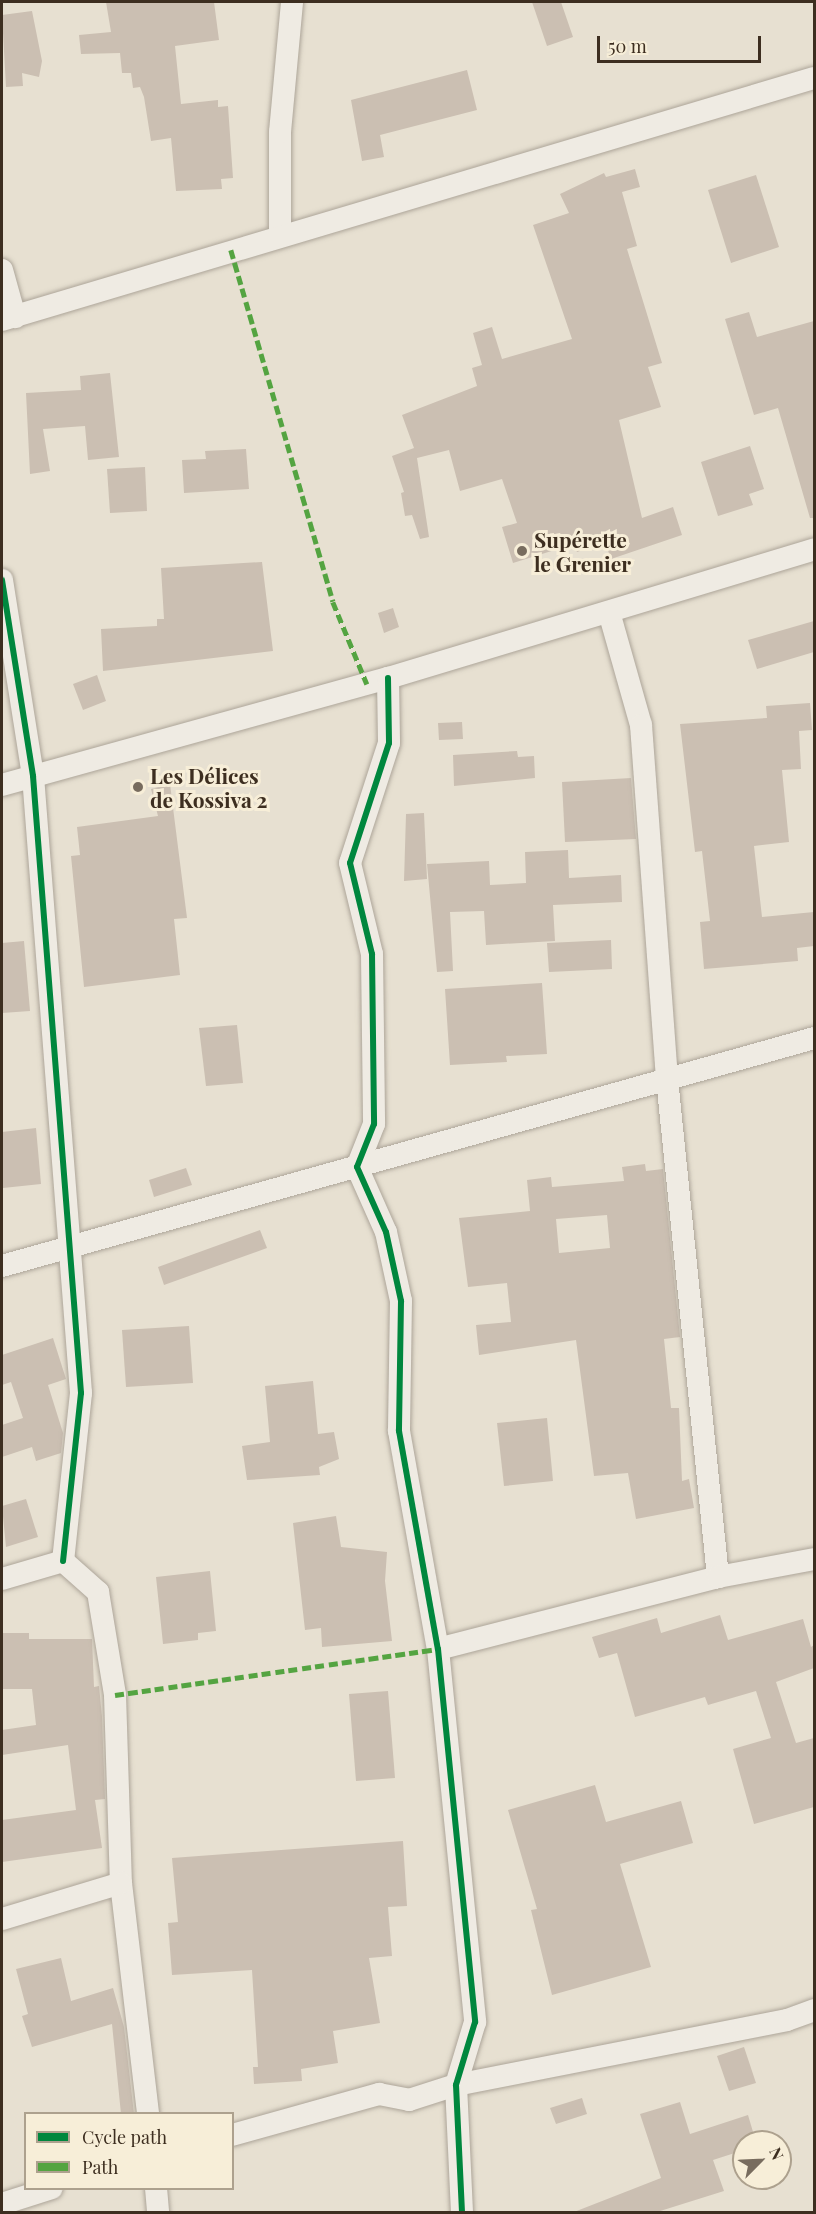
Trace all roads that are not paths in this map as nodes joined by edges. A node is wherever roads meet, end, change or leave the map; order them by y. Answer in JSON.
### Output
{"nodes":[{"id":1,"x":292,"y":2,"type":"edge"},
{"id":2,"x":814,"y":78,"type":"edge"},
{"id":3,"x":280,"y":235,"type":"junction"},
{"id":4,"x":2,"y":270,"type":"edge"},
{"id":5,"x":8,"y":318,"type":"edge"},
{"id":6,"x":814,"y":549,"type":"edge"},
{"id":7,"x":2,"y":580,"type":"edge"},
{"id":8,"x":609,"y":612,"type":"junction"},
{"id":9,"x":388,"y":678,"type":"junction"},
{"id":10,"x":33,"y":776,"type":"junction"},
{"id":11,"x":2,"y":785,"type":"edge"},
{"id":12,"x":814,"y":1038,"type":"edge"},
{"id":13,"x":667,"y":1079,"type":"junction"},
{"id":14,"x":357,"y":1167,"type":"junction"},
{"id":15,"x":67,"y":1247,"type":"junction"},
{"id":16,"x":2,"y":1266,"type":"edge"},
{"id":17,"x":814,"y":1559,"type":"edge"},
{"id":18,"x":63,"y":1561,"type":"junction"},
{"id":19,"x":718,"y":1577,"type":"junction"},
{"id":20,"x":2,"y":1579,"type":"edge"},
{"id":21,"x":438,"y":1649,"type":"junction"},
{"id":22,"x":121,"y":1883,"type":"junction"},
{"id":23,"x":2,"y":1919,"type":"edge"},
{"id":24,"x":814,"y":2010,"type":"edge"},
{"id":25,"x":456,"y":2085,"type":"junction"},
{"id":26,"x":148,"y":2112,"type":"edge"},
{"id":27,"x":234,"y":2134,"type":"edge"},
{"id":28,"x":46,"y":2190,"type":"edge"},
{"id":29,"x":156,"y":2190,"type":"edge"},
{"id":30,"x":2,"y":2204,"type":"edge"},
{"id":31,"x":158,"y":2212,"type":"edge"},
{"id":32,"x":462,"y":2212,"type":"edge"}],
"edges":[{"from":1,"to":3,"type":"street"},
{"from":2,"to":3,"type":"street"},
{"from":3,"to":5,"type":"street"},
{"from":4,"to":5,"type":"street"},
{"from":6,"to":8,"type":"street"},
{"from":7,"to":10,"type":"street"},
{"from":8,"to":9,"type":"street"},
{"from":8,"to":13,"type":"street"},
{"from":9,"to":10,"type":"street"},
{"from":9,"to":14,"type":"street"},
{"from":10,"to":11,"type":"street"},
{"from":10,"to":15,"type":"street"},
{"from":12,"to":13,"type":"street"},
{"from":13,"to":14,"type":"street"},
{"from":13,"to":19,"type":"street"},
{"from":14,"to":15,"type":"street"},
{"from":14,"to":21,"type":"street"},
{"from":15,"to":16,"type":"street"},
{"from":15,"to":18,"type":"street"},
{"from":17,"to":19,"type":"street"},
{"from":18,"to":20,"type":"street"},
{"from":18,"to":22,"type":"street"},
{"from":19,"to":21,"type":"street"},
{"from":21,"to":25,"type":"street"},
{"from":22,"to":23,"type":"street"},
{"from":22,"to":26,"type":"street"},
{"from":24,"to":25,"type":"street"},
{"from":25,"to":27,"type":"street"},
{"from":25,"to":32,"type":"street"},
{"from":28,"to":30,"type":"street"},
{"from":29,"to":31,"type":"street"}]}
